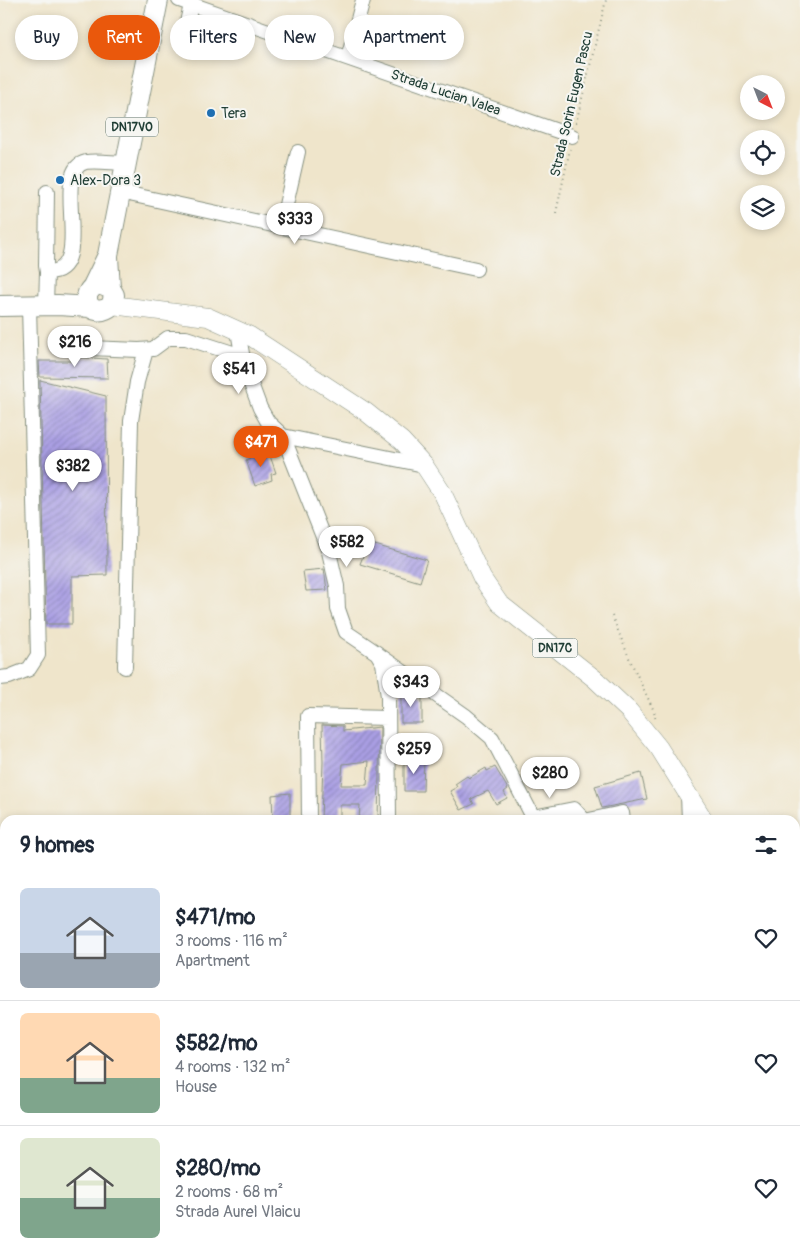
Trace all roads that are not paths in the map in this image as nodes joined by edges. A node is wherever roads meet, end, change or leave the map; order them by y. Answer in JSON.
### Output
{"nodes":[{"id":1,"x":158,"y":0,"type":"edge"},
{"id":2,"x":363,"y":0,"type":"edge"},
{"id":3,"x":187,"y":1,"type":"edge"},
{"id":4,"x":213,"y":6,"type":"edge"},
{"id":5,"x":186,"y":15,"type":"edge"},
{"id":6,"x":359,"y":15,"type":"edge"},
{"id":7,"x":344,"y":56,"type":"edge"},
{"id":8,"x":354,"y":60,"type":"edge"},
{"id":9,"x":572,"y":136,"type":"road end"},
{"id":10,"x":298,"y":152,"type":"dead end"},
{"id":11,"x":125,"y":163,"type":"junction"},
{"id":12,"x":47,"y":192,"type":"dead end"},
{"id":13,"x":120,"y":192,"type":"junction"},
{"id":14,"x":281,"y":227,"type":"junction"},
{"id":15,"x":476,"y":269,"type":"dead end"},
{"id":16,"x":48,"y":272,"type":"junction"},
{"id":17,"x":101,"y":296,"type":"junction"},
{"id":18,"x":45,"y":305,"type":"junction"},
{"id":19,"x":0,"y":306,"type":"edge"},
{"id":20,"x":238,"y":331,"type":"junction"},
{"id":21,"x":89,"y":348,"type":"dead end"},
{"id":22,"x":146,"y":350,"type":"junction"},
{"id":23,"x":242,"y":356,"type":"junction"},
{"id":24,"x":284,"y":436,"type":"junction"},
{"id":25,"x":424,"y":465,"type":"junction"},
{"id":26,"x":377,"y":654,"type":"junction"},
{"id":27,"x":125,"y":667,"type":"dead end"},
{"id":28,"x":0,"y":678,"type":"edge"},
{"id":29,"x":388,"y":718,"type":"junction"},
{"id":30,"x":688,"y":795,"type":"junction"},
{"id":31,"x":308,"y":815,"type":"edge"},
{"id":32,"x":389,"y":815,"type":"edge"},
{"id":33,"x":532,"y":815,"type":"edge"},
{"id":34,"x":547,"y":815,"type":"edge"},
{"id":35,"x":579,"y":815,"type":"edge"},
{"id":36,"x":689,"y":815,"type":"edge"},
{"id":37,"x":701,"y":815,"type":"edge"}],
"edges":[{"from":1,"to":11,"type":"highway","number":"DN17VO"},
{"from":2,"to":6,"type":"street"},
{"from":3,"to":4,"type":"street","name":"Strada Lucian Valea"},
{"from":3,"to":5,"type":"street"},
{"from":4,"to":7,"type":"street","name":"Strada Lucian Valea"},
{"from":8,"to":9,"type":"street","name":"Strada Lucian Valea"},
{"from":10,"to":14,"type":"street"},
{"from":11,"to":13,"type":"highway","number":"DN17VO"},
{"from":11,"to":16,"type":"street"},
{"from":12,"to":16,"type":"street"},
{"from":13,"to":14,"type":"street"},
{"from":13,"to":17,"type":"highway","number":"DN17VO"},
{"from":14,"to":15,"type":"street"},
{"from":16,"to":18,"type":"street"},
{"from":17,"to":18,"type":"highway","number":"DN17C"},
{"from":17,"to":20,"type":"main road","number":"DN17C"},
{"from":18,"to":19,"type":"highway","number":"DN17C"},
{"from":18,"to":28,"type":"street"},
{"from":20,"to":23,"type":"street"},
{"from":20,"to":25,"type":"main road","number":"DN17C"},
{"from":21,"to":22,"type":"street"},
{"from":22,"to":23,"type":"street"},
{"from":22,"to":27,"type":"street"},
{"from":23,"to":24,"type":"street"},
{"from":24,"to":25,"type":"street"},
{"from":24,"to":26,"type":"street"},
{"from":25,"to":30,"type":"main road","number":"DN17C"},
{"from":26,"to":29,"type":"street"},
{"from":26,"to":33,"type":"street"},
{"from":29,"to":31,"type":"street"},
{"from":29,"to":32,"type":"street"},
{"from":30,"to":36,"type":"street"},
{"from":30,"to":37,"type":"main road","number":"DN17C"},
{"from":34,"to":35,"type":"street"}]}
